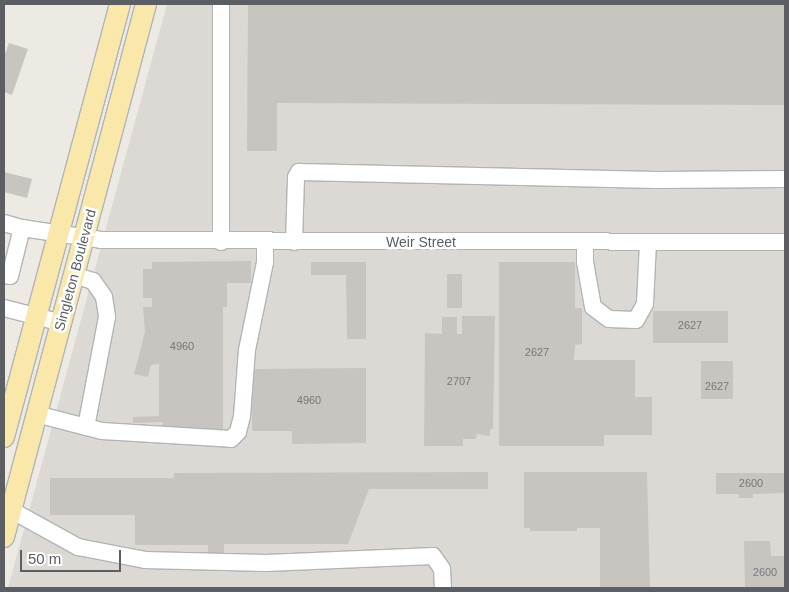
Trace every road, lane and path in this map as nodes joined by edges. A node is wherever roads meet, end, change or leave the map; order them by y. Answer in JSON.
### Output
{"nodes":[{"id":1,"x":120,"y":4,"type":"edge"},
{"id":2,"x":146,"y":4,"type":"edge"},
{"id":3,"x":221,"y":4,"type":"edge"},
{"id":4,"x":785,"y":179,"type":"edge"},
{"id":5,"x":4,"y":223,"type":"edge"},
{"id":6,"x":22,"y":228,"type":"junction"},
{"id":7,"x":57,"y":236,"type":"junction"},
{"id":8,"x":84,"y":240,"type":"junction"},
{"id":9,"x":221,"y":242,"type":"junction"},
{"id":10,"x":265,"y":242,"type":"junction"},
{"id":11,"x":294,"y":242,"type":"junction"},
{"id":12,"x":785,"y":242,"type":"edge"},
{"id":13,"x":585,"y":243,"type":"junction"},
{"id":14,"x":648,"y":244,"type":"junction"},
{"id":15,"x":4,"y":275,"type":"edge"},
{"id":16,"x":74,"y":275,"type":"junction"},
{"id":17,"x":4,"y":308,"type":"edge"},
{"id":18,"x":36,"y":316,"type":"junction"},
{"id":19,"x":62,"y":323,"type":"junction"},
{"id":20,"x":36,"y":414,"type":"junction"},
{"id":21,"x":86,"y":427,"type":"junction"},
{"id":22,"x":4,"y":437,"type":"edge"},
{"id":23,"x":11,"y":510,"type":"junction"},
{"id":24,"x":4,"y":536,"type":"edge"},
{"id":25,"x":442,"y":588,"type":"edge"}],
"edges":[{"from":1,"to":7,"type":"main road","name":"Singleton Boulevard"},
{"from":2,"to":8,"type":"main road","name":"Singleton Boulevard"},
{"from":3,"to":9,"type":"street"},
{"from":4,"to":11,"type":"street"},
{"from":5,"to":6,"type":"street","name":"Weir Street"},
{"from":6,"to":7,"type":"street","name":"Weir Street"},
{"from":6,"to":15,"type":"street"},
{"from":7,"to":8,"type":"street","name":"Weir Street"},
{"from":7,"to":18,"type":"main road","name":"Singleton Boulevard"},
{"from":8,"to":9,"type":"street","name":"Weir Street"},
{"from":8,"to":16,"type":"main road","name":"Singleton Boulevard"},
{"from":9,"to":10,"type":"street","name":"Weir Street"},
{"from":10,"to":11,"type":"street","name":"Weir Street"},
{"from":10,"to":21,"type":"street"},
{"from":11,"to":13,"type":"street","name":"Weir Street"},
{"from":12,"to":14,"type":"street","name":"Weir Street"},
{"from":13,"to":14,"type":"street","name":"Weir Street"},
{"from":13,"to":14,"type":"street"},
{"from":16,"to":19,"type":"main road","name":"Singleton Boulevard"},
{"from":16,"to":21,"type":"street"},
{"from":17,"to":18,"type":"street"},
{"from":18,"to":19,"type":"street"},
{"from":18,"to":22,"type":"main road","name":"Singleton Boulevard"},
{"from":19,"to":20,"type":"main road","name":"Singleton Boulevard"},
{"from":20,"to":21,"type":"street"},
{"from":20,"to":23,"type":"main road","name":"Singleton Boulevard"},
{"from":23,"to":24,"type":"main road","name":"Singleton Boulevard"},
{"from":23,"to":25,"type":"street"}]}
